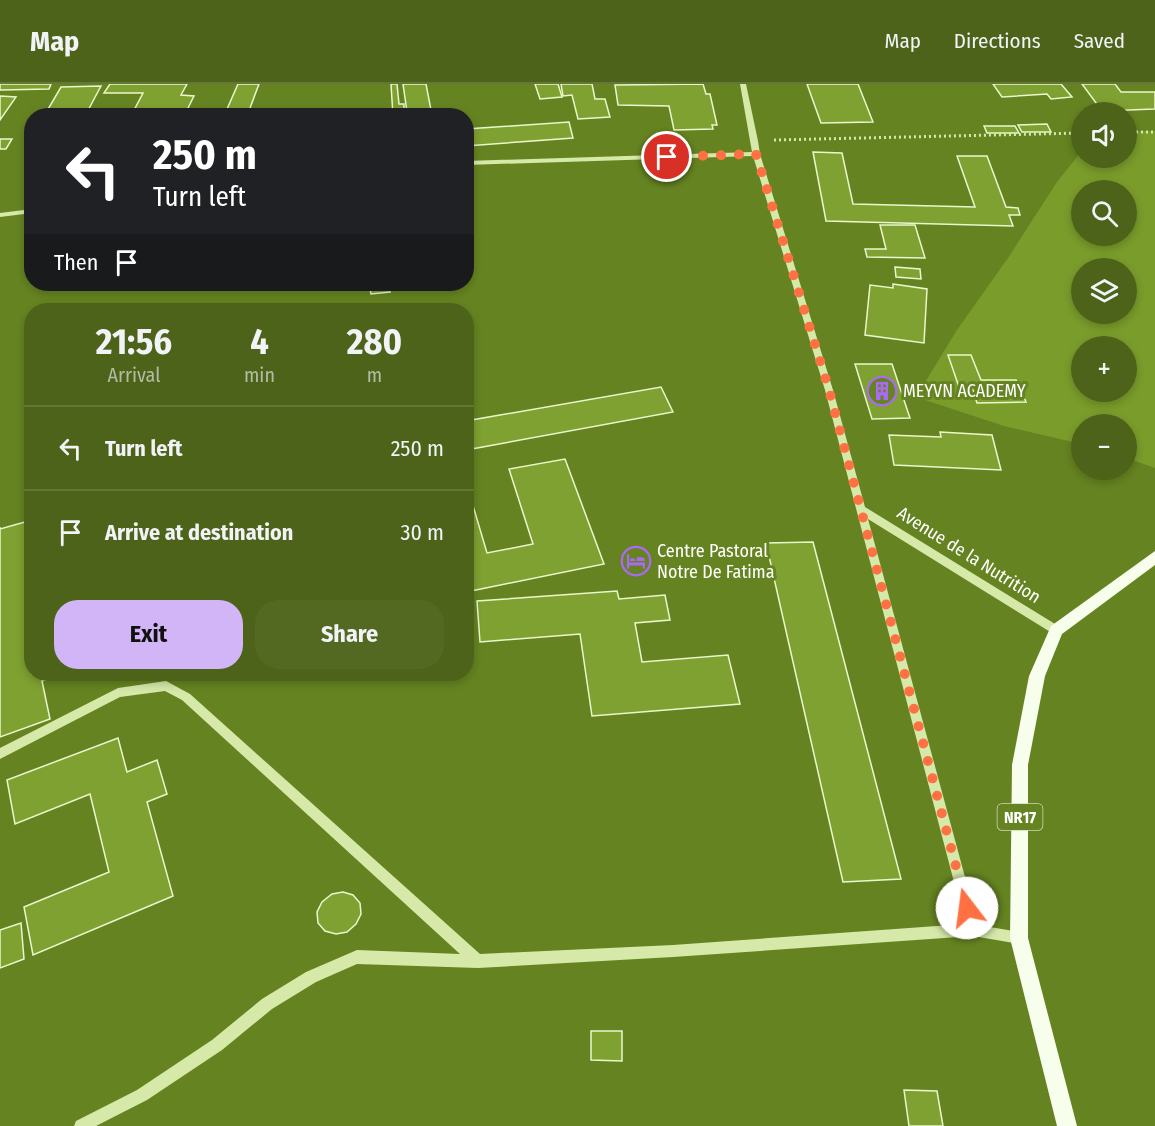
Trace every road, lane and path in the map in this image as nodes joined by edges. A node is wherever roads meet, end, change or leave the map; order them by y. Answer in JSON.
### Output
{"nodes":[{"id":1,"x":743,"y":84,"type":"edge"},
{"id":2,"x":1137,"y":132,"type":"edge"},
{"id":3,"x":1155,"y":132,"type":"edge"},
{"id":4,"x":1071,"y":133,"type":"edge"},
{"id":5,"x":755,"y":141,"type":"junction"},
{"id":6,"x":756,"y":154,"type":"junction"},
{"id":7,"x":474,"y":163,"type":"edge"},
{"id":8,"x":24,"y":213,"type":"edge"},
{"id":9,"x":0,"y":215,"type":"edge"},
{"id":10,"x":862,"y":510,"type":"junction"},
{"id":11,"x":1155,"y":557,"type":"edge"},
{"id":12,"x":1056,"y":630,"type":"junction"},
{"id":13,"x":0,"y":754,"type":"edge"},
{"id":14,"x":973,"y":930,"type":"junction"},
{"id":15,"x":1019,"y":938,"type":"junction"},
{"id":16,"x":478,"y":961,"type":"junction"},
{"id":17,"x":81,"y":1126,"type":"edge"},
{"id":18,"x":1067,"y":1126,"type":"edge"}],
"edges":[{"from":1,"to":5,"type":"street"},
{"from":2,"to":3,"type":"path"},
{"from":4,"to":5,"type":"path"},
{"from":5,"to":6,"type":"street"},
{"from":6,"to":7,"type":"street"},
{"from":6,"to":10,"type":"street"},
{"from":8,"to":9,"type":"street"},
{"from":10,"to":12,"type":"street","name":"Avenue de la Nutrition"},
{"from":10,"to":14,"type":"street"},
{"from":11,"to":12,"type":"main road"},
{"from":12,"to":15,"type":"main road","number":"NR17"},
{"from":13,"to":16,"type":"street"},
{"from":14,"to":15,"type":"street"},
{"from":14,"to":16,"type":"street"},
{"from":15,"to":18,"type":"main road","number":"NR17"},
{"from":16,"to":17,"type":"street"}]}
